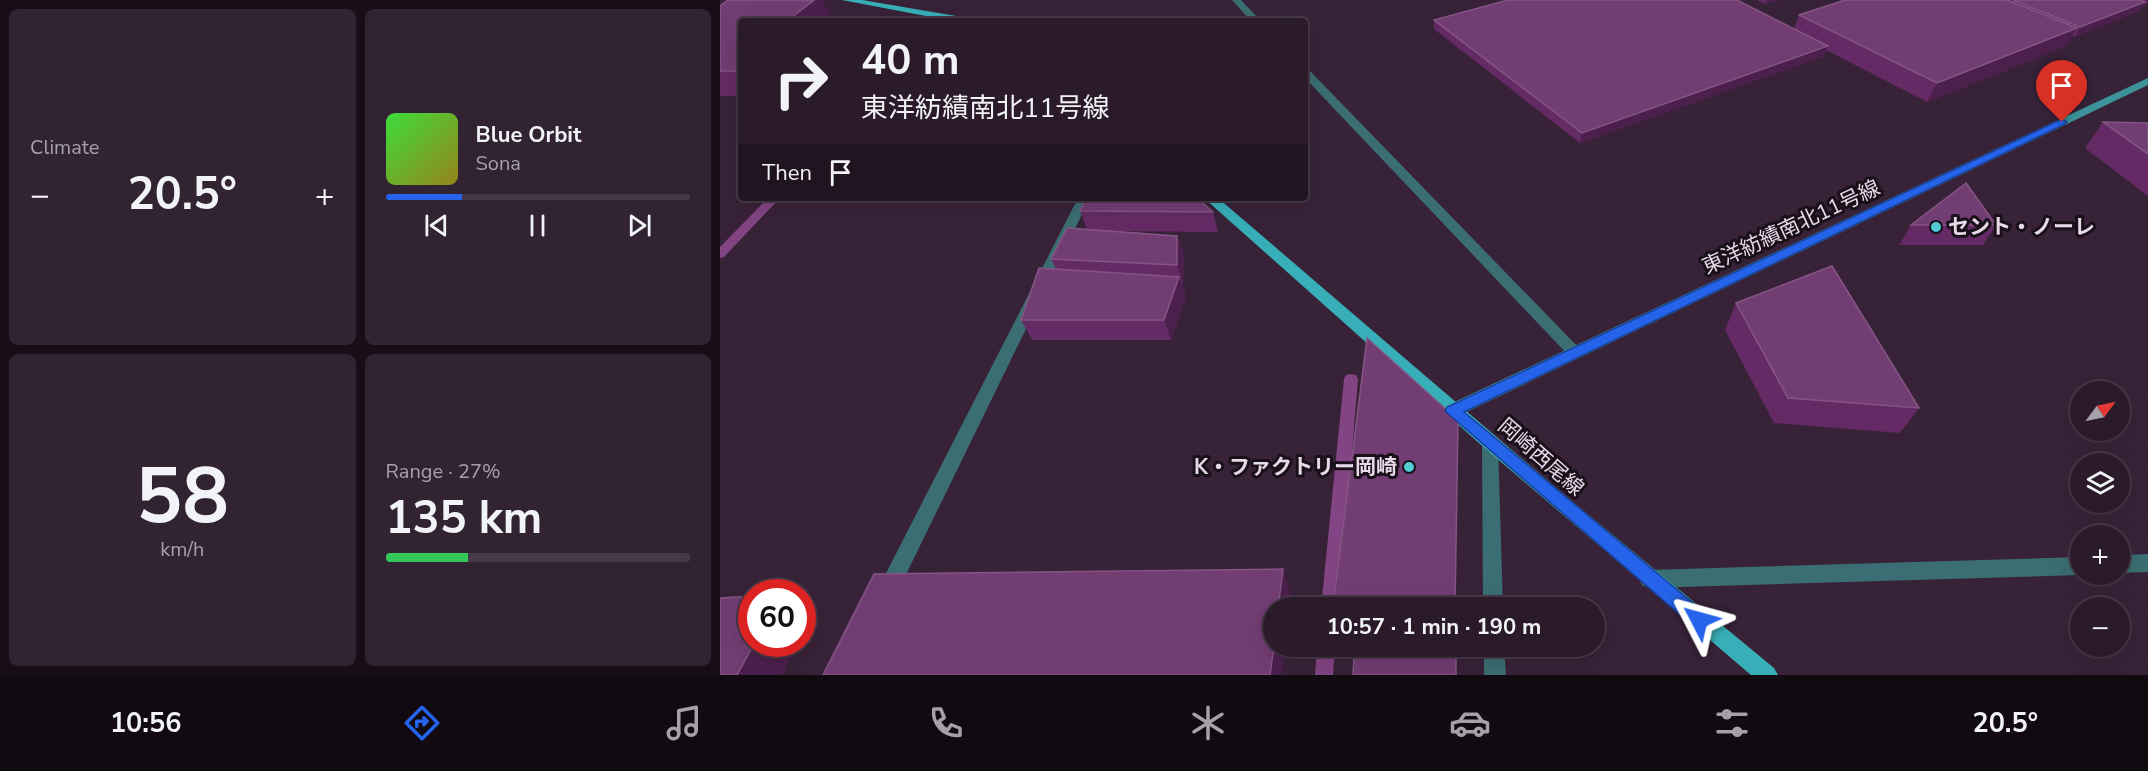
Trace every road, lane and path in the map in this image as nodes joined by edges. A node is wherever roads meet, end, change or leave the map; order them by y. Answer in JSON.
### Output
{"nodes":[{"id":1,"x":846,"y":0,"type":"edge"},
{"id":2,"x":1236,"y":0,"type":"edge"},
{"id":3,"x":951,"y":18,"type":"edge"},
{"id":4,"x":1253,"y":18,"type":"edge"},
{"id":5,"x":1308,"y":75,"type":"edge"},
{"id":6,"x":2148,"y":81,"type":"edge"},
{"id":7,"x":1083,"y":201,"type":"edge"},
{"id":8,"x":1213,"y":201,"type":"edge"},
{"id":9,"x":1575,"y":353,"type":"junction"},
{"id":10,"x":1452,"y":411,"type":"junction"},
{"id":11,"x":1490,"y":443,"type":"junction"},
{"id":12,"x":2148,"y":563,"type":"edge"},
{"id":13,"x":2130,"y":564,"type":"edge"},
{"id":14,"x":2070,"y":566,"type":"edge"},
{"id":15,"x":1649,"y":579,"type":"junction"},
{"id":16,"x":1494,"y":597,"type":"edge"},
{"id":17,"x":878,"y":611,"type":"edge"},
{"id":18,"x":1494,"y":657,"type":"edge"},
{"id":19,"x":1495,"y":675,"type":"edge"},
{"id":20,"x":1767,"y":675,"type":"edge"}],
"edges":[{"from":1,"to":3,"type":"main road"},
{"from":2,"to":4,"type":"street"},
{"from":5,"to":9,"type":"street"},
{"from":6,"to":9,"type":"street","name":"東洋紡績南北11号線"},
{"from":7,"to":17,"type":"street"},
{"from":8,"to":10,"type":"main road","name":"岡崎西尾線"},
{"from":9,"to":10,"type":"street","name":"東洋紡績南北11号線"},
{"from":10,"to":11,"type":"main road","name":"岡崎西尾線"},
{"from":11,"to":15,"type":"main road","name":"岡崎西尾線"},
{"from":11,"to":16,"type":"street"},
{"from":12,"to":13,"type":"street"},
{"from":14,"to":15,"type":"street"},
{"from":15,"to":20,"type":"main road","name":"岡崎西尾線"},
{"from":18,"to":19,"type":"street"}]}
